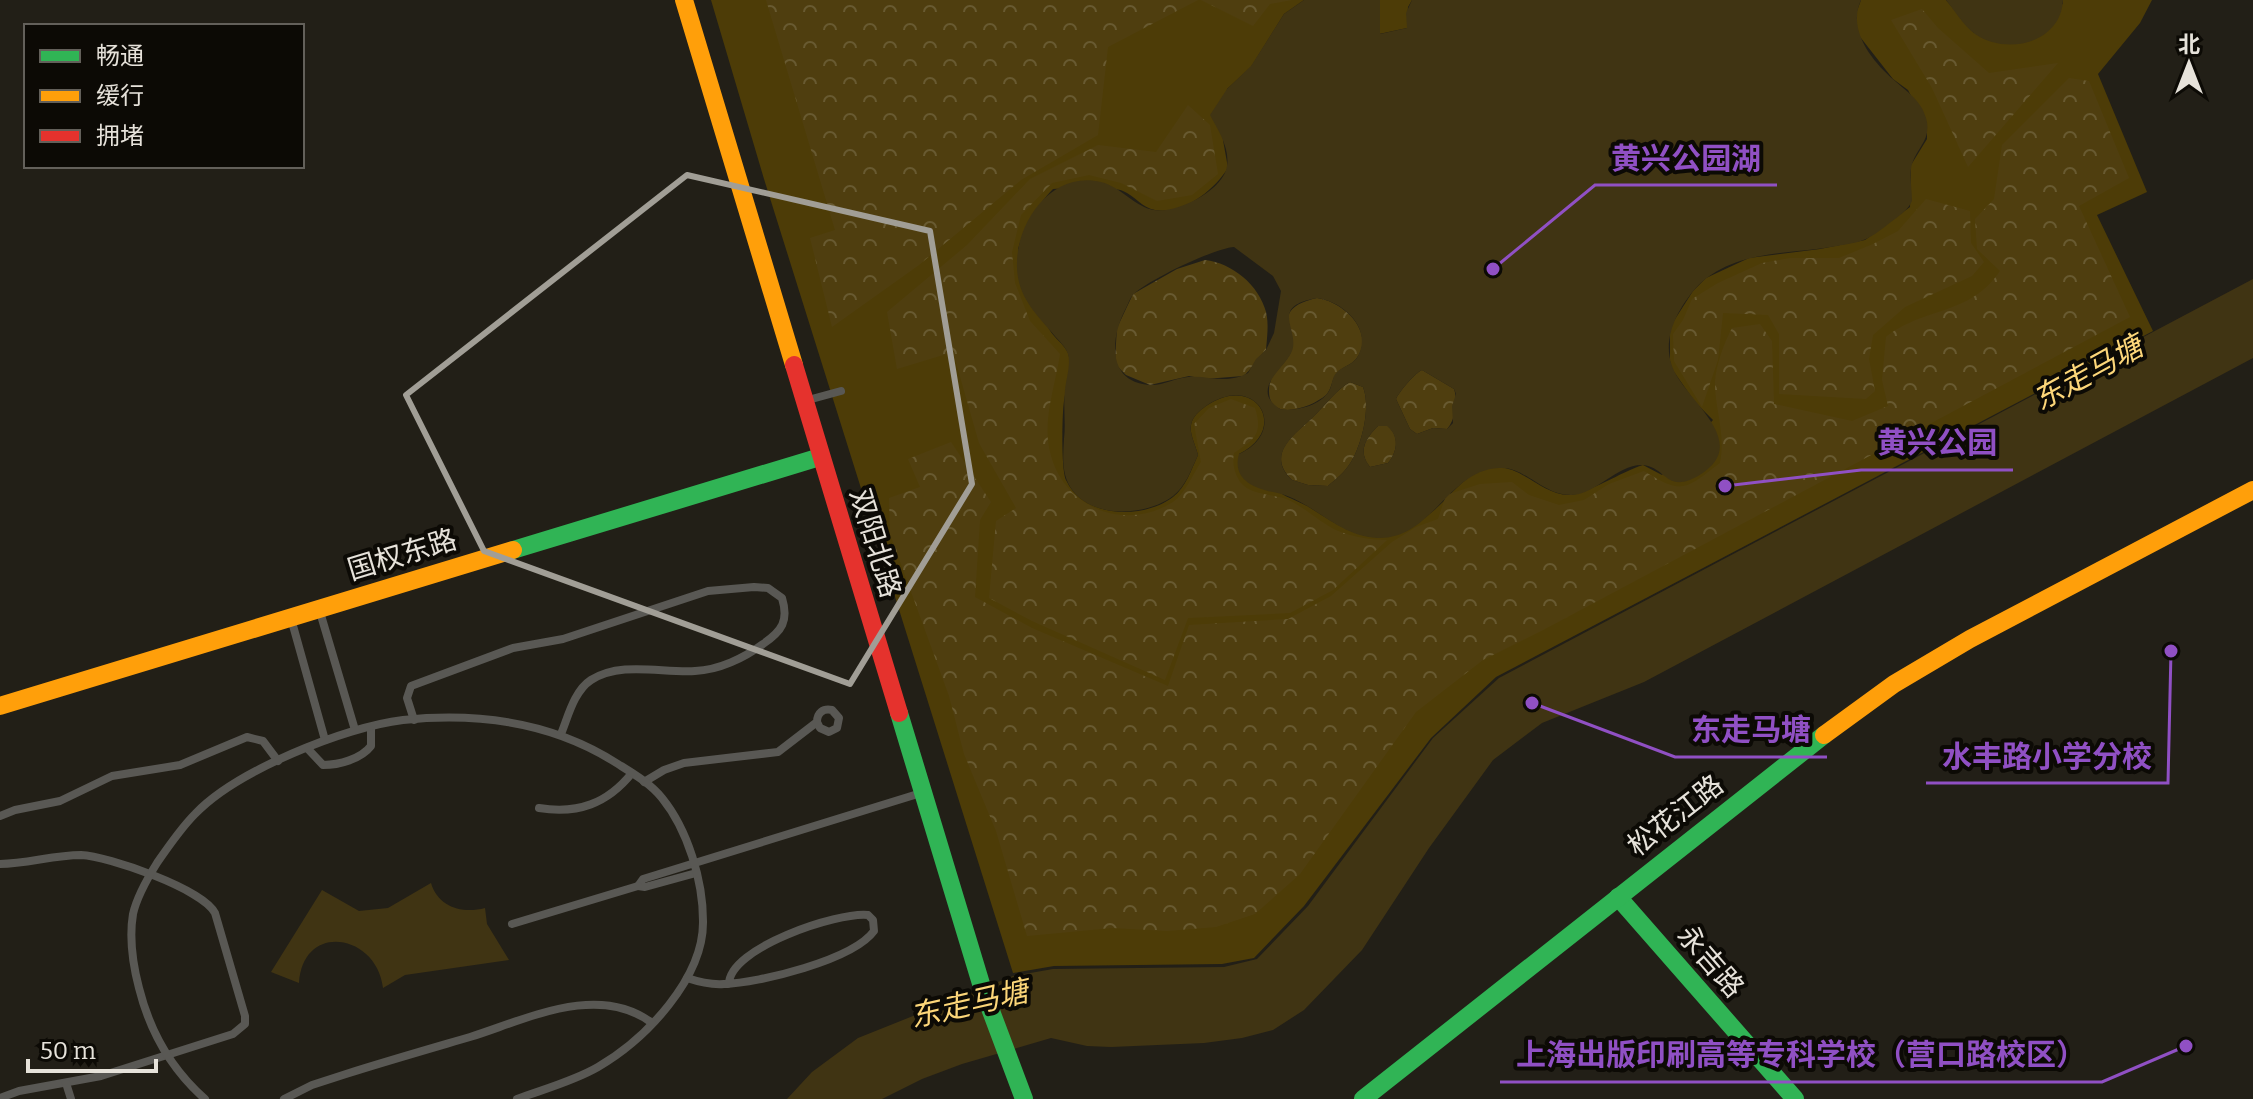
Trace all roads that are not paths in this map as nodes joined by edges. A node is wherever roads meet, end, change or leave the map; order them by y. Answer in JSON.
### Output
{"nodes":[{"id":1,"x":684,"y":0,"type":"edge"},
{"id":2,"x":841,"y":391,"type":"dead end"},
{"id":3,"x":803,"y":401,"type":"junction"},
{"id":4,"x":820,"y":457,"type":"junction"},
{"id":5,"x":2253,"y":490,"type":"edge"},
{"id":6,"x":319,"y":609,"type":"junction"},
{"id":7,"x":291,"y":617,"type":"junction"},
{"id":8,"x":0,"y":706,"type":"edge"},
{"id":9,"x":414,"y":720,"type":"junction"},
{"id":10,"x":817,"y":722,"type":"dead end"},
{"id":11,"x":371,"y":727,"type":"junction"},
{"id":12,"x":355,"y":730,"type":"junction"},
{"id":13,"x":561,"y":734,"type":"junction"},
{"id":14,"x":325,"y":740,"type":"junction"},
{"id":15,"x":307,"y":748,"type":"junction"},
{"id":16,"x":278,"y":761,"type":"junction"},
{"id":17,"x":632,"y":773,"type":"junction"},
{"id":18,"x":644,"y":782,"type":"junction"},
{"id":19,"x":923,"y":792,"type":"junction"},
{"id":20,"x":539,"y":808,"type":"dead end"},
{"id":21,"x":0,"y":816,"type":"edge"},
{"id":22,"x":0,"y":864,"type":"edge"},
{"id":23,"x":694,"y":868,"type":"junction"},
{"id":24,"x":150,"y":874,"type":"junction"},
{"id":25,"x":1618,"y":897,"type":"junction"},
{"id":26,"x":512,"y":924,"type":"dead end"},
{"id":27,"x":687,"y":978,"type":"junction"},
{"id":28,"x":729,"y":984,"type":"junction"},
{"id":29,"x":652,"y":1023,"type":"junction"},
{"id":30,"x":166,"y":1055,"type":"junction"},
{"id":31,"x":66,"y":1083,"type":"junction"},
{"id":32,"x":0,"y":1098,"type":"edge"},
{"id":33,"x":71,"y":1099,"type":"edge"},
{"id":34,"x":205,"y":1099,"type":"edge"},
{"id":35,"x":284,"y":1099,"type":"edge"},
{"id":36,"x":517,"y":1099,"type":"edge"},
{"id":37,"x":1024,"y":1099,"type":"edge"},
{"id":38,"x":1363,"y":1099,"type":"edge"},
{"id":39,"x":1795,"y":1099,"type":"edge"}],
"edges":[{"from":1,"to":3,"type":"street","name":"双阳北路"},
{"from":2,"to":3,"type":"lane"},
{"from":3,"to":4,"type":"street","name":"双阳北路"},
{"from":4,"to":6,"type":"street","name":"国权东路"},
{"from":4,"to":19,"type":"street","name":"双阳北路"},
{"from":5,"to":25,"type":"street","name":"松花江路"},
{"from":6,"to":7,"type":"street","name":"国权东路"},
{"from":6,"to":12,"type":"lane"},
{"from":7,"to":8,"type":"street","name":"国权东路"},
{"from":7,"to":14,"type":"lane"},
{"from":9,"to":11,"type":"lane"},
{"from":9,"to":13,"type":"lane"},
{"from":9,"to":13,"type":"lane"},
{"from":10,"to":18,"type":"lane"},
{"from":11,"to":12,"type":"lane"},
{"from":11,"to":15,"type":"lane"},
{"from":12,"to":14,"type":"lane"},
{"from":13,"to":17,"type":"lane"},
{"from":14,"to":15,"type":"lane"},
{"from":15,"to":16,"type":"lane"},
{"from":16,"to":21,"type":"lane"},
{"from":16,"to":24,"type":"lane"},
{"from":17,"to":18,"type":"lane"},
{"from":17,"to":20,"type":"lane"},
{"from":18,"to":23,"type":"lane"},
{"from":19,"to":23,"type":"lane"},
{"from":19,"to":37,"type":"street","name":"双阳北路"},
{"from":22,"to":24,"type":"lane"},
{"from":23,"to":26,"type":"lane"},
{"from":23,"to":27,"type":"lane"},
{"from":24,"to":30,"type":"lane"},
{"from":24,"to":30,"type":"lane"},
{"from":25,"to":38,"type":"street","name":"松花江路"},
{"from":25,"to":39,"type":"street","name":"永吉路"},
{"from":27,"to":28,"type":"lane"},
{"from":27,"to":29,"type":"lane"},
{"from":28,"to":28,"type":"lane"},
{"from":29,"to":35,"type":"lane"},
{"from":29,"to":36,"type":"lane"},
{"from":30,"to":31,"type":"lane"},
{"from":30,"to":34,"type":"lane"},
{"from":31,"to":32,"type":"lane"},
{"from":31,"to":33,"type":"lane"}]}
